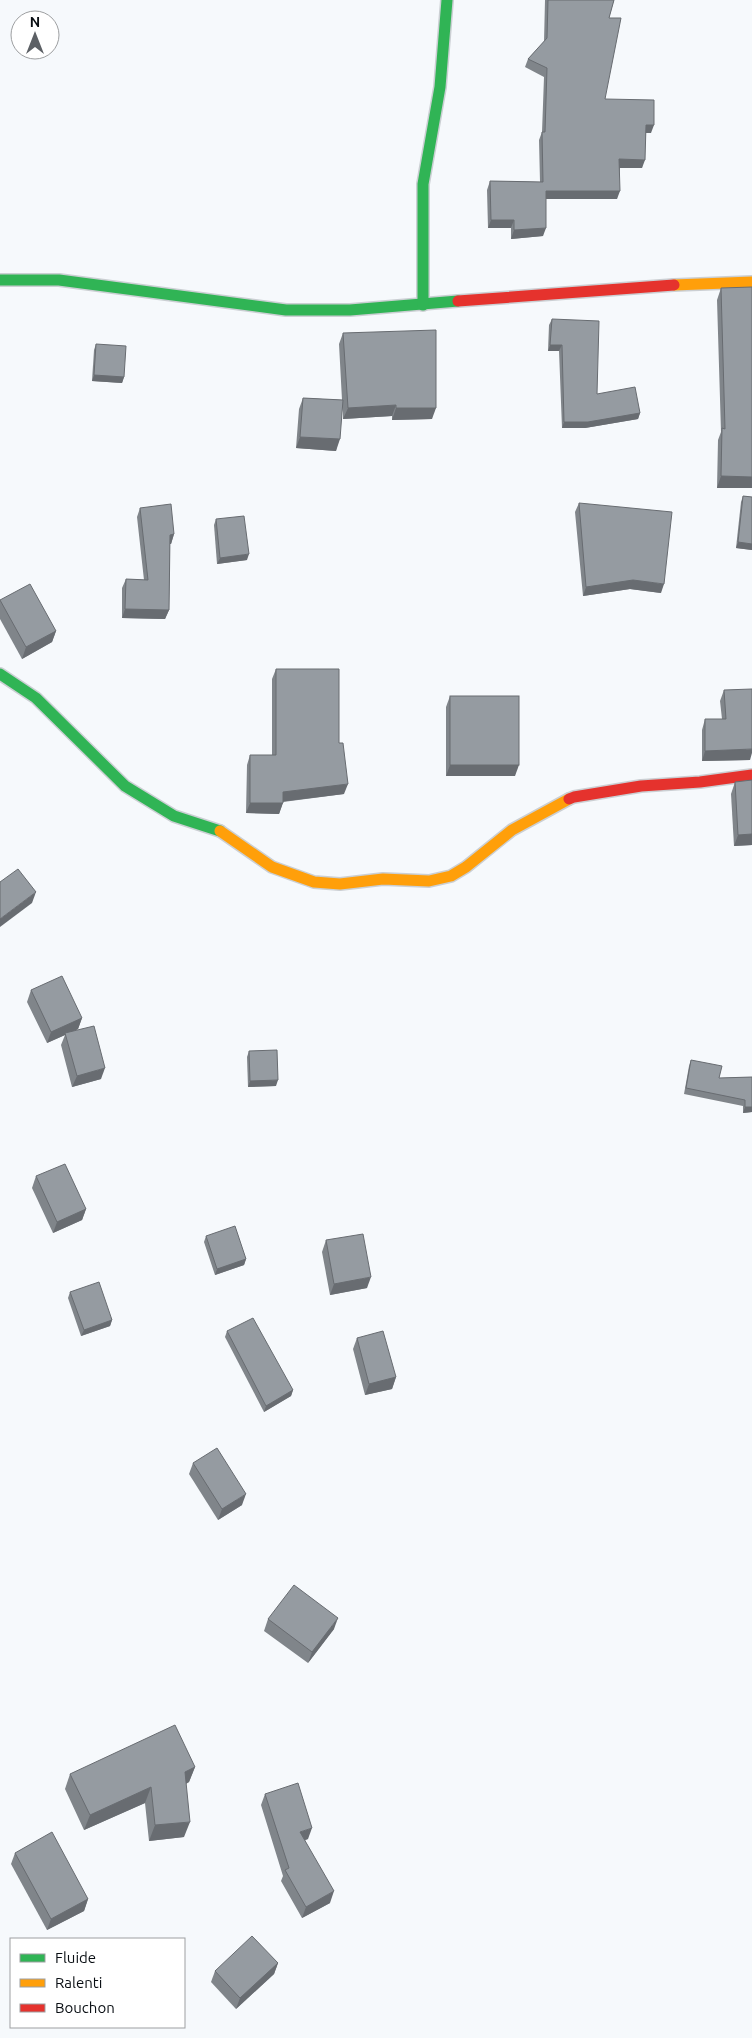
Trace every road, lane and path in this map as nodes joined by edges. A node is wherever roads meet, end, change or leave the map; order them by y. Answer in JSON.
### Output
{"nodes":[{"id":1,"x":447,"y":0,"type":"edge"},
{"id":2,"x":0,"y":280,"type":"edge"},
{"id":3,"x":752,"y":282,"type":"edge"},
{"id":4,"x":423,"y":305,"type":"junction"},
{"id":5,"x":0,"y":674,"type":"edge"},
{"id":6,"x":752,"y":775,"type":"edge"}],
"edges":[{"from":1,"to":4,"type":"street"},
{"from":2,"to":4,"type":"street"},
{"from":3,"to":4,"type":"street"},
{"from":5,"to":6,"type":"street"}]}
